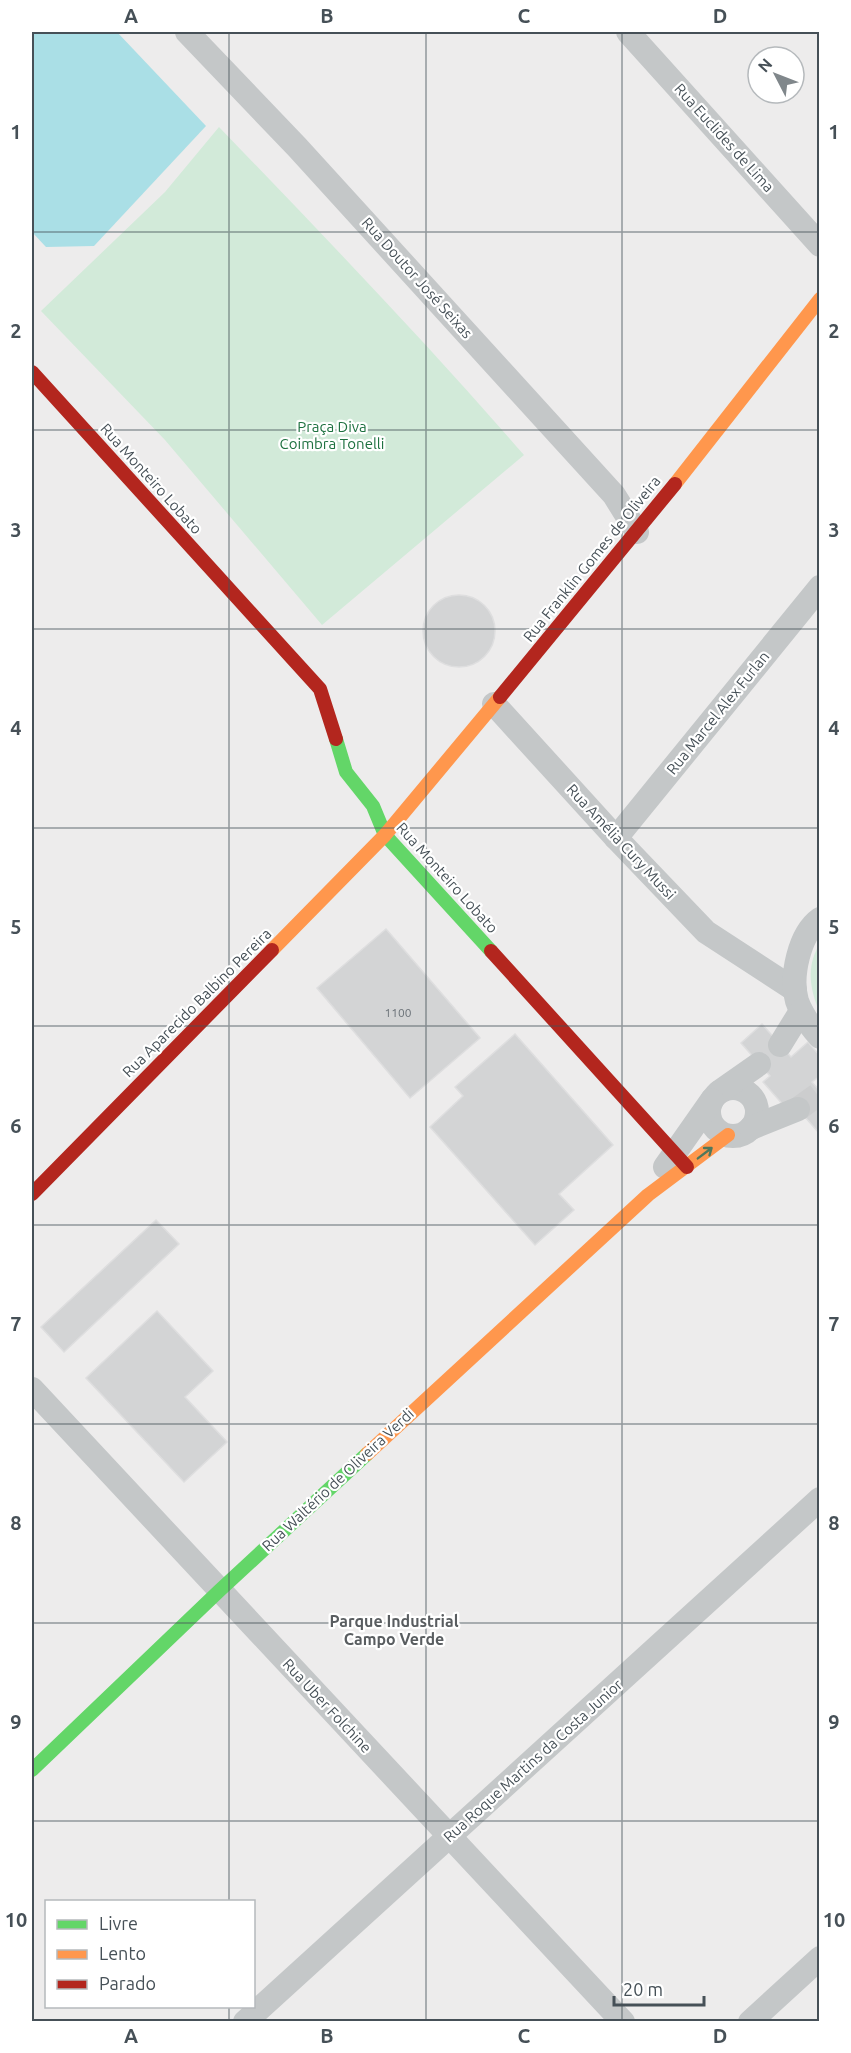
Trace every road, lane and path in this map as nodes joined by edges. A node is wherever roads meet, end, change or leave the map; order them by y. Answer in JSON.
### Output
{"nodes":[{"id":1,"x":187,"y":32,"type":"edge"},
{"id":2,"x":628,"y":32,"type":"edge"},
{"id":3,"x":819,"y":245,"type":"edge"},
{"id":4,"x":819,"y":300,"type":"edge"},
{"id":5,"x":34,"y":382,"type":"edge"},
{"id":6,"x":637,"y":532,"type":"junction"},
{"id":7,"x":819,"y":587,"type":"edge"},
{"id":8,"x":494,"y":704,"type":"junction"},
{"id":9,"x":385,"y":835,"type":"junction"},
{"id":10,"x":616,"y":838,"type":"junction"},
{"id":11,"x":819,"y":919,"type":"edge"},
{"id":12,"x":800,"y":947,"type":"junction"},
{"id":13,"x":759,"y":966,"type":"junction"},
{"id":14,"x":798,"y":1000,"type":"junction"},
{"id":15,"x":819,"y":1037,"type":"edge"},
{"id":16,"x":780,"y":1045,"type":"dead end"},
{"id":17,"x":759,"y":1064,"type":"dead end"},
{"id":18,"x":715,"y":1096,"type":"junction"},
{"id":19,"x":798,"y":1109,"type":"tunnel mouth"},
{"id":20,"x":739,"y":1132,"type":"junction"},
{"id":21,"x":680,"y":1160,"type":"junction"},
{"id":22,"x":32,"y":1194,"type":"edge"},
{"id":23,"x":648,"y":1195,"type":"joint"},
{"id":24,"x":32,"y":1389,"type":"edge"},
{"id":25,"x":819,"y":1499,"type":"edge"},
{"id":26,"x":219,"y":1591,"type":"junction"},
{"id":27,"x":32,"y":1770,"type":"edge"},
{"id":28,"x":450,"y":1836,"type":"junction"},
{"id":29,"x":819,"y":1958,"type":"edge"},
{"id":30,"x":246,"y":2022,"type":"edge"},
{"id":31,"x":623,"y":2022,"type":"edge"},
{"id":32,"x":750,"y":2022,"type":"edge"}],
"edges":[{"from":1,"to":6,"type":"street","name":"Rua Doutor José Seixas"},
{"from":2,"to":3,"type":"street","name":"Rua Euclides de Lima"},
{"from":4,"to":6,"type":"street","name":"Rua Franklin Gomes de Oliveira"},
{"from":5,"to":9,"type":"street","name":"Rua Monteiro Lobato"},
{"from":6,"to":8,"type":"street","name":"Rua Franklin Gomes de Oliveira"},
{"from":7,"to":10,"type":"street","name":"Rua Marcel Alex Furlan"},
{"from":8,"to":9,"type":"street","name":"Rua Franklin Gomes de Oliveira"},
{"from":8,"to":10,"type":"street","name":"Rua Amélia Cury Mussi"},
{"from":9,"to":21,"type":"street","name":"Rua Monteiro Lobato"},
{"from":9,"to":22,"type":"street","name":"Rua Aparecido Balbino Pereira"},
{"from":10,"to":13,"type":"street","name":"Rua Amélia Cury Mussi"},
{"from":11,"to":12,"type":"street"},
{"from":12,"to":13,"type":"street"},
{"from":12,"to":14,"type":"street"},
{"from":13,"to":14,"type":"street","name":"Rua Amélia Cury Mussi"},
{"from":14,"to":15,"type":"street"},
{"from":14,"to":16,"type":"street"},
{"from":17,"to":18,"type":"street","name":"Rua Waltério de Oliveira Verdi"},
{"from":18,"to":20,"type":"street"},
{"from":18,"to":20,"type":"street"},
{"from":18,"to":21,"type":"street","name":"Rua Waltério de Oliveira Verdi"},
{"from":19,"to":20,"type":"street","name":"Rua Waltério de Oliveira Verdi"},
{"from":21,"to":20,"type":"street","name":"Rua Waltério de Oliveira Verdi","one_way":true},
{"from":21,"to":23,"type":"street","name":"Rua Waltério de Oliveira Verdi"},
{"from":23,"to":26,"type":"street","name":"Rua Waltério de Oliveira Verdi"},
{"from":24,"to":26,"type":"street","name":"Rua Uber Folchine"},
{"from":25,"to":28,"type":"street","name":"Rua Roque Martins da Costa Junior"},
{"from":26,"to":27,"type":"street","name":"Rua Waltério de Oliveira Verdi"},
{"from":26,"to":28,"type":"street","name":"Rua Uber Folchine"},
{"from":28,"to":30,"type":"street","name":"Rua Roque Martins da Costa Junior"},
{"from":28,"to":31,"type":"street","name":"Rua Uber Folchine"},
{"from":29,"to":32,"type":"street"}]}
